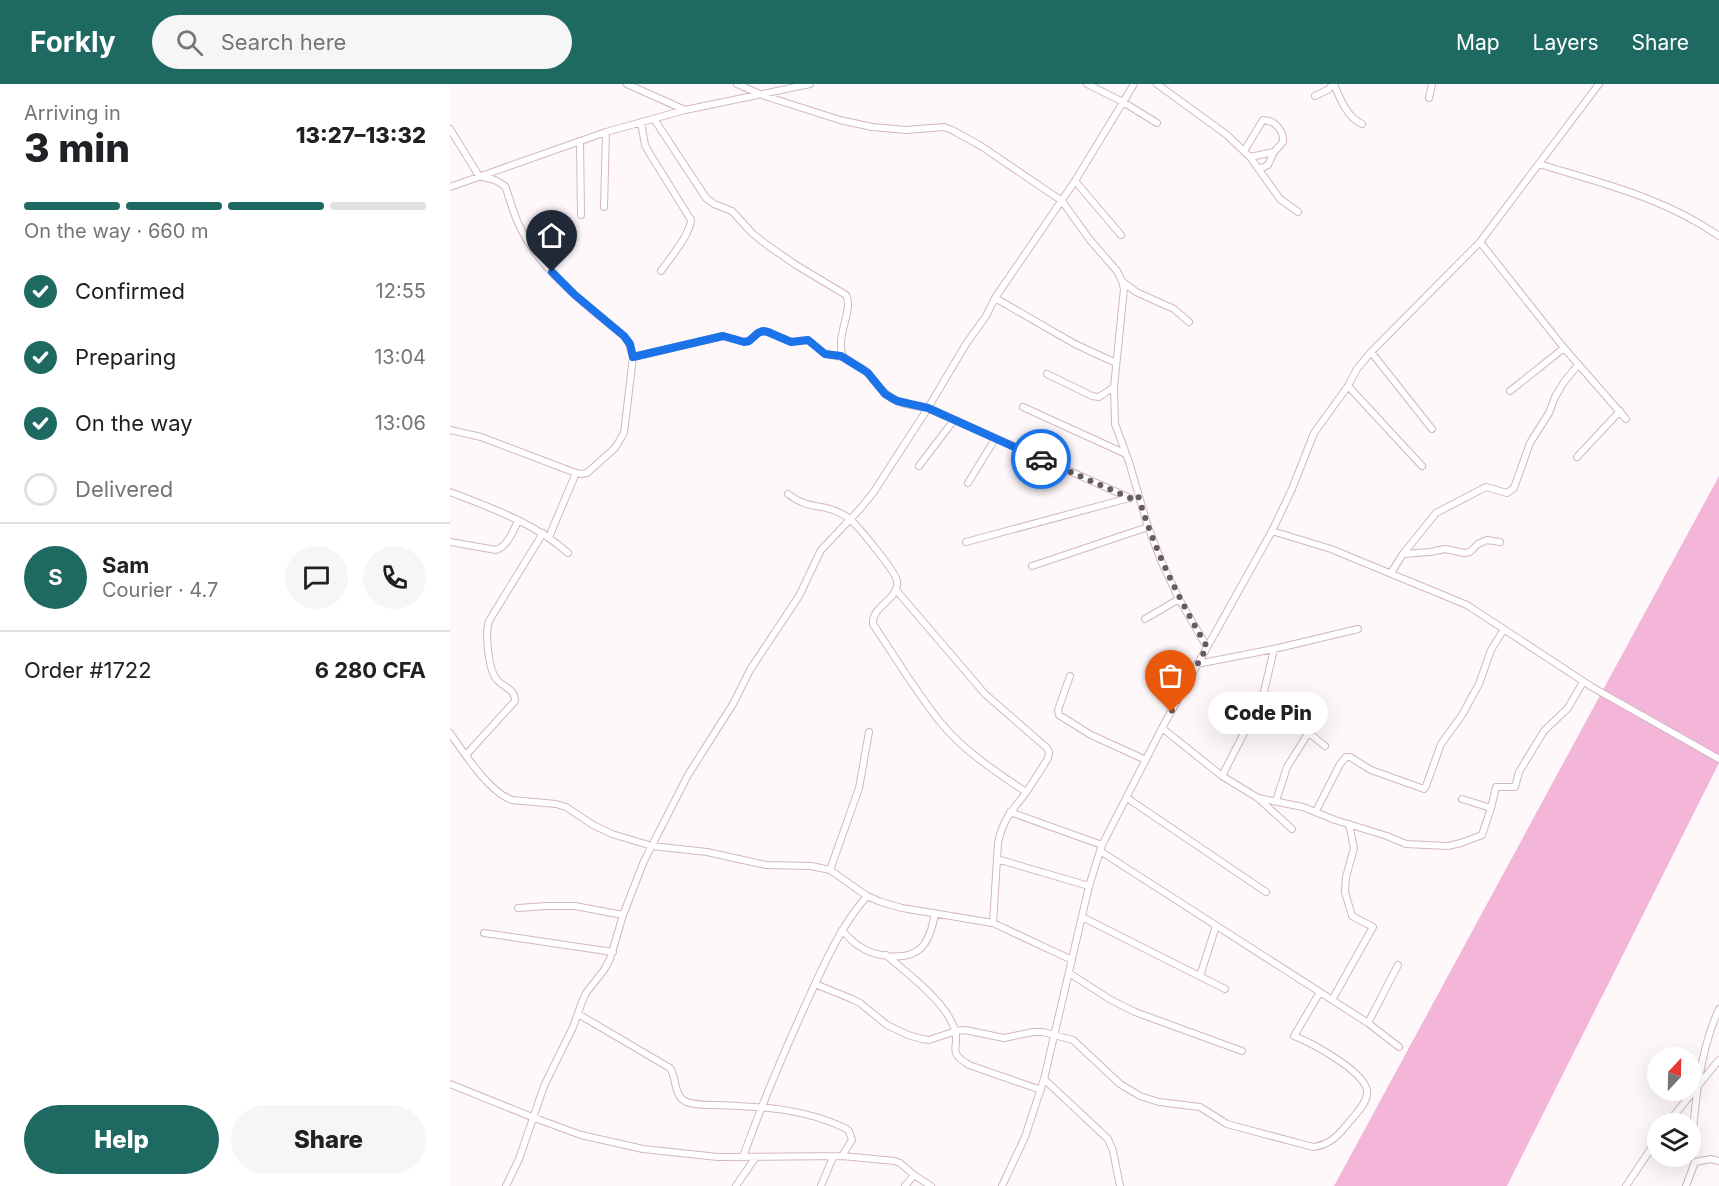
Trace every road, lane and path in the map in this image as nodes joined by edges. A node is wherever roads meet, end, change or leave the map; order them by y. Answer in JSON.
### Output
{"nodes":[{"id":1,"x":627,"y":84,"type":"edge"},
{"id":2,"x":737,"y":84,"type":"edge"},
{"id":3,"x":810,"y":84,"type":"edge"},
{"id":4,"x":1087,"y":84,"type":"edge"},
{"id":5,"x":1134,"y":84,"type":"edge"},
{"id":6,"x":1157,"y":84,"type":"edge"},
{"id":7,"x":1334,"y":84,"type":"edge"},
{"id":8,"x":1432,"y":84,"type":"edge"},
{"id":9,"x":1599,"y":84,"type":"edge"},
{"id":10,"x":762,"y":95,"type":"junction"},
{"id":11,"x":1314,"y":96,"type":"dead end"},
{"id":12,"x":1430,"y":98,"type":"dead end"},
{"id":13,"x":1123,"y":102,"type":"junction"},
{"id":14,"x":685,"y":110,"type":"junction"},
{"id":15,"x":654,"y":119,"type":"junction"},
{"id":16,"x":641,"y":122,"type":"junction"},
{"id":17,"x":1157,"y":123,"type":"dead end"},
{"id":18,"x":1362,"y":124,"type":"dead end"},
{"id":19,"x":450,"y":129,"type":"edge"},
{"id":20,"x":606,"y":132,"type":"junction"},
{"id":21,"x":579,"y":141,"type":"junction"},
{"id":22,"x":1244,"y":151,"type":"junction"},
{"id":23,"x":1274,"y":152,"type":"junction"},
{"id":24,"x":1250,"y":157,"type":"junction"},
{"id":25,"x":1539,"y":164,"type":"junction"},
{"id":26,"x":1259,"y":169,"type":"junction"},
{"id":27,"x":479,"y":176,"type":"junction"},
{"id":28,"x":1075,"y":181,"type":"junction"},
{"id":29,"x":450,"y":186,"type":"edge"},
{"id":30,"x":1062,"y":201,"type":"junction"},
{"id":31,"x":604,"y":207,"type":"dead end"},
{"id":32,"x":1298,"y":212,"type":"dead end"},
{"id":33,"x":581,"y":214,"type":"dead end"},
{"id":34,"x":1120,"y":235,"type":"dead end"},
{"id":35,"x":1719,"y":236,"type":"edge"},
{"id":36,"x":1480,"y":242,"type":"junction"},
{"id":37,"x":661,"y":271,"type":"dead end"},
{"id":38,"x":1122,"y":281,"type":"junction"},
{"id":39,"x":995,"y":297,"type":"junction"},
{"id":40,"x":1189,"y":322,"type":"dead end"},
{"id":41,"x":1564,"y":348,"type":"junction"},
{"id":42,"x":1371,"y":352,"type":"junction"},
{"id":43,"x":633,"y":357,"type":"junction"},
{"id":44,"x":843,"y":357,"type":"junction"},
{"id":45,"x":1116,"y":363,"type":"junction"},
{"id":46,"x":1578,"y":366,"type":"junction"},
{"id":47,"x":1047,"y":374,"type":"dead end"},
{"id":48,"x":1348,"y":386,"type":"junction"},
{"id":49,"x":1114,"y":387,"type":"junction"},
{"id":50,"x":1510,"y":391,"type":"dead end"},
{"id":51,"x":1023,"y":407,"type":"dead end"},
{"id":52,"x":928,"y":408,"type":"junction"},
{"id":53,"x":1620,"y":411,"type":"junction"},
{"id":54,"x":1626,"y":418,"type":"dead end"},
{"id":55,"x":954,"y":420,"type":"junction"},
{"id":56,"x":1432,"y":429,"type":"dead end"},
{"id":57,"x":450,"y":430,"type":"edge"},
{"id":58,"x":995,"y":439,"type":"junction"},
{"id":59,"x":1126,"y":454,"type":"junction"},
{"id":60,"x":1577,"y":457,"type":"dead end"},
{"id":61,"x":920,"y":466,"type":"dead end"},
{"id":62,"x":1422,"y":466,"type":"dead end"},
{"id":63,"x":576,"y":473,"type":"junction"},
{"id":64,"x":968,"y":483,"type":"dead end"},
{"id":65,"x":450,"y":492,"type":"edge"},
{"id":66,"x":788,"y":494,"type":"dead end"},
{"id":67,"x":1138,"y":495,"type":"junction"},
{"id":68,"x":1130,"y":498,"type":"junction"},
{"id":69,"x":850,"y":519,"type":"junction"},
{"id":70,"x":518,"y":520,"type":"junction"},
{"id":71,"x":1148,"y":527,"type":"junction"},
{"id":72,"x":1272,"y":531,"type":"junction"},
{"id":73,"x":546,"y":535,"type":"junction"},
{"id":74,"x":450,"y":542,"type":"edge"},
{"id":75,"x":966,"y":542,"type":"dead end"},
{"id":76,"x":1500,"y":542,"type":"dead end"},
{"id":77,"x":568,"y":553,"type":"dead end"},
{"id":78,"x":1403,"y":555,"type":"junction"},
{"id":79,"x":1032,"y":567,"type":"dead end"},
{"id":80,"x":1391,"y":573,"type":"junction"},
{"id":81,"x":896,"y":590,"type":"junction"},
{"id":82,"x":1179,"y":599,"type":"junction"},
{"id":83,"x":1145,"y":619,"type":"dead end"},
{"id":84,"x":1504,"y":629,"type":"junction"},
{"id":85,"x":1358,"y":630,"type":"dead end"},
{"id":86,"x":1207,"y":647,"type":"junction"},
{"id":87,"x":1274,"y":649,"type":"junction"},
{"id":88,"x":1197,"y":664,"type":"junction"},
{"id":89,"x":1070,"y":676,"type":"dead end"},
{"id":90,"x":1583,"y":682,"type":"junction"},
{"id":91,"x":1263,"y":696,"type":"junction"},
{"id":92,"x":1162,"y":728,"type":"junction"},
{"id":93,"x":869,"y":732,"type":"dead end"},
{"id":94,"x":1309,"y":732,"type":"junction"},
{"id":95,"x":450,"y":733,"type":"edge"},
{"id":96,"x":1325,"y":746,"type":"dead end"},
{"id":97,"x":466,"y":756,"type":"junction"},
{"id":98,"x":1719,"y":759,"type":"edge"},
{"id":99,"x":1146,"y":760,"type":"junction"},
{"id":100,"x":1222,"y":776,"type":"junction"},
{"id":101,"x":1026,"y":792,"type":"junction"},
{"id":102,"x":1127,"y":798,"type":"junction"},
{"id":103,"x":1258,"y":798,"type":"junction"},
{"id":104,"x":1462,"y":799,"type":"dead end"},
{"id":105,"x":1276,"y":801,"type":"junction"},
{"id":106,"x":1491,"y":808,"type":"junction"},
{"id":107,"x":1010,"y":812,"type":"junction"},
{"id":108,"x":1316,"y":812,"type":"junction"},
{"id":109,"x":1349,"y":824,"type":"junction"},
{"id":110,"x":1292,"y":829,"type":"dead end"},
{"id":111,"x":652,"y":846,"type":"junction"},
{"id":112,"x":1101,"y":848,"type":"junction"},
{"id":113,"x":997,"y":859,"type":"junction"},
{"id":114,"x":830,"y":870,"type":"junction"},
{"id":115,"x":1089,"y":886,"type":"junction"},
{"id":116,"x":1266,"y":892,"type":"dead end"},
{"id":117,"x":867,"y":896,"type":"junction"},
{"id":118,"x":518,"y":908,"type":"dead end"},
{"id":119,"x":935,"y":913,"type":"junction"},
{"id":120,"x":623,"y":915,"type":"junction"},
{"id":121,"x":1082,"y":917,"type":"junction"},
{"id":122,"x":993,"y":923,"type":"junction"},
{"id":123,"x":1216,"y":926,"type":"junction"},
{"id":124,"x":842,"y":930,"type":"junction"},
{"id":125,"x":484,"y":933,"type":"dead end"},
{"id":126,"x":613,"y":952,"type":"junction"},
{"id":127,"x":886,"y":955,"type":"junction"},
{"id":128,"x":1072,"y":960,"type":"junction"},
{"id":129,"x":1398,"y":965,"type":"dead end"},
{"id":130,"x":1069,"y":973,"type":"junction"},
{"id":131,"x":1200,"y":976,"type":"junction"},
{"id":132,"x":815,"y":984,"type":"junction"},
{"id":133,"x":1225,"y":988,"type":"dead end"},
{"id":134,"x":1320,"y":992,"type":"junction"},
{"id":135,"x":1332,"y":1000,"type":"junction"},
{"id":136,"x":1719,"y":1009,"type":"edge"},
{"id":137,"x":578,"y":1014,"type":"junction"},
{"id":138,"x":1368,"y":1023,"type":"junction"},
{"id":139,"x":956,"y":1031,"type":"junction"},
{"id":140,"x":1055,"y":1035,"type":"junction"},
{"id":141,"x":1399,"y":1047,"type":"dead end"},
{"id":142,"x":1242,"y":1052,"type":"dead end"},
{"id":143,"x":1719,"y":1060,"type":"edge"},
{"id":144,"x":1701,"y":1071,"type":"edge"},
{"id":145,"x":1044,"y":1080,"type":"junction"},
{"id":146,"x":1701,"y":1082,"type":"edge"},
{"id":147,"x":450,"y":1084,"type":"edge"},
{"id":148,"x":1041,"y":1090,"type":"junction"},
{"id":149,"x":1686,"y":1101,"type":"edge"},
{"id":150,"x":761,"y":1107,"type":"junction"},
{"id":151,"x":1676,"y":1113,"type":"edge"},
{"id":152,"x":532,"y":1117,"type":"junction"},
{"id":153,"x":1647,"y":1154,"type":"edge"},
{"id":154,"x":842,"y":1156,"type":"junction"},
{"id":155,"x":742,"y":1157,"type":"junction"},
{"id":156,"x":833,"y":1157,"type":"junction"},
{"id":157,"x":755,"y":1158,"type":"junction"},
{"id":158,"x":1719,"y":1161,"type":"edge"},
{"id":159,"x":914,"y":1175,"type":"junction"},
{"id":160,"x":506,"y":1186,"type":"edge"},
{"id":161,"x":736,"y":1186,"type":"edge"},
{"id":162,"x":821,"y":1186,"type":"edge"},
{"id":163,"x":905,"y":1186,"type":"edge"},
{"id":164,"x":931,"y":1186,"type":"edge"},
{"id":165,"x":1002,"y":1186,"type":"edge"},
{"id":166,"x":1120,"y":1186,"type":"edge"},
{"id":167,"x":1626,"y":1186,"type":"edge"},
{"id":168,"x":1686,"y":1186,"type":"edge"}],
"edges":[{"from":1,"to":14,"type":"street"},
{"from":2,"to":10,"type":"street"},
{"from":3,"to":10,"type":"street"},
{"from":4,"to":13,"type":"street"},
{"from":5,"to":13,"type":"street"},
{"from":6,"to":22,"type":"street"},
{"from":7,"to":11,"type":"street"},
{"from":7,"to":18,"type":"street"},
{"from":8,"to":12,"type":"street"},
{"from":9,"to":25,"type":"street"},
{"from":10,"to":14,"type":"street"},
{"from":10,"to":30,"type":"street"},
{"from":13,"to":17,"type":"street"},
{"from":13,"to":28,"type":"street"},
{"from":14,"to":15,"type":"street"},
{"from":15,"to":16,"type":"street"},
{"from":15,"to":44,"type":"street"},
{"from":16,"to":20,"type":"street"},
{"from":16,"to":37,"type":"street"},
{"from":19,"to":27,"type":"street"},
{"from":20,"to":21,"type":"street"},
{"from":20,"to":31,"type":"street"},
{"from":21,"to":27,"type":"street"},
{"from":21,"to":33,"type":"street"},
{"from":22,"to":23,"type":"street"},
{"from":22,"to":24,"type":"street"},
{"from":23,"to":24,"type":"street"},
{"from":23,"to":26,"type":"street"},
{"from":24,"to":26,"type":"street"},
{"from":25,"to":35,"type":"street"},
{"from":25,"to":36,"type":"street"},
{"from":26,"to":32,"type":"street"},
{"from":27,"to":29,"type":"street"},
{"from":27,"to":43,"type":"street"},
{"from":28,"to":30,"type":"street"},
{"from":28,"to":34,"type":"street"},
{"from":30,"to":38,"type":"street"},
{"from":30,"to":39,"type":"street"},
{"from":36,"to":41,"type":"street"},
{"from":36,"to":42,"type":"street"},
{"from":38,"to":40,"type":"street"},
{"from":38,"to":45,"type":"street"},
{"from":39,"to":45,"type":"street"},
{"from":39,"to":52,"type":"street"},
{"from":41,"to":46,"type":"street"},
{"from":41,"to":50,"type":"street"},
{"from":42,"to":48,"type":"street"},
{"from":42,"to":56,"type":"street"},
{"from":43,"to":44,"type":"street"},
{"from":43,"to":63,"type":"street"},
{"from":44,"to":52,"type":"street"},
{"from":45,"to":49,"type":"street"},
{"from":46,"to":53,"type":"street"},
{"from":46,"to":78,"type":"street"},
{"from":47,"to":49,"type":"street"},
{"from":48,"to":62,"type":"street"},
{"from":48,"to":72,"type":"street"},
{"from":49,"to":59,"type":"street"},
{"from":51,"to":59,"type":"street"},
{"from":52,"to":55,"type":"street"},
{"from":52,"to":69,"type":"street"},
{"from":53,"to":54,"type":"street"},
{"from":53,"to":60,"type":"street"},
{"from":55,"to":58,"type":"street"},
{"from":55,"to":61,"type":"street"},
{"from":57,"to":63,"type":"street"},
{"from":58,"to":64,"type":"street"},
{"from":58,"to":68,"type":"street"},
{"from":59,"to":67,"type":"street"},
{"from":63,"to":73,"type":"street"},
{"from":65,"to":70,"type":"street"},
{"from":66,"to":69,"type":"street"},
{"from":67,"to":68,"type":"street"},
{"from":67,"to":71,"type":"street"},
{"from":68,"to":75,"type":"street"},
{"from":69,"to":81,"type":"street"},
{"from":69,"to":111,"type":"street"},
{"from":70,"to":73,"type":"street"},
{"from":70,"to":74,"type":"street"},
{"from":71,"to":79,"type":"street"},
{"from":71,"to":82,"type":"street"},
{"from":72,"to":80,"type":"street"},
{"from":72,"to":86,"type":"street"},
{"from":73,"to":77,"type":"street"},
{"from":73,"to":97,"type":"street"},
{"from":76,"to":78,"type":"street"},
{"from":78,"to":80,"type":"street"},
{"from":80,"to":84,"type":"street"},
{"from":81,"to":101,"type":"street"},
{"from":81,"to":101,"type":"street"},
{"from":82,"to":83,"type":"street"},
{"from":82,"to":86,"type":"street"},
{"from":84,"to":90,"type":"street"},
{"from":84,"to":108,"type":"street"},
{"from":85,"to":87,"type":"street"},
{"from":86,"to":88,"type":"street"},
{"from":87,"to":88,"type":"street"},
{"from":87,"to":91,"type":"street"},
{"from":88,"to":92,"type":"street"},
{"from":89,"to":99,"type":"street"},
{"from":90,"to":98,"type":"street"},
{"from":90,"to":106,"type":"street"},
{"from":91,"to":94,"type":"street"},
{"from":91,"to":100,"type":"street"},
{"from":92,"to":99,"type":"street"},
{"from":92,"to":100,"type":"street"},
{"from":93,"to":114,"type":"street"},
{"from":94,"to":96,"type":"street"},
{"from":94,"to":105,"type":"street"},
{"from":95,"to":97,"type":"street"},
{"from":97,"to":111,"type":"street"},
{"from":99,"to":102,"type":"street"},
{"from":100,"to":103,"type":"street"},
{"from":101,"to":107,"type":"street"},
{"from":102,"to":112,"type":"street"},
{"from":102,"to":116,"type":"street"},
{"from":103,"to":105,"type":"street"},
{"from":103,"to":110,"type":"street"},
{"from":104,"to":106,"type":"street"},
{"from":105,"to":108,"type":"street"},
{"from":106,"to":109,"type":"street"},
{"from":107,"to":112,"type":"street"},
{"from":107,"to":113,"type":"street"},
{"from":108,"to":109,"type":"street"},
{"from":109,"to":135,"type":"street"},
{"from":111,"to":114,"type":"street"},
{"from":111,"to":120,"type":"street"},
{"from":112,"to":115,"type":"street"},
{"from":112,"to":123,"type":"street"},
{"from":113,"to":115,"type":"street"},
{"from":113,"to":122,"type":"street"},
{"from":114,"to":117,"type":"street"},
{"from":115,"to":121,"type":"street"},
{"from":117,"to":119,"type":"street"},
{"from":117,"to":124,"type":"street"},
{"from":118,"to":120,"type":"street"},
{"from":119,"to":122,"type":"street"},
{"from":119,"to":127,"type":"street"},
{"from":120,"to":126,"type":"street"},
{"from":121,"to":128,"type":"street"},
{"from":121,"to":131,"type":"street"},
{"from":122,"to":128,"type":"street"},
{"from":123,"to":131,"type":"street"},
{"from":123,"to":134,"type":"street"},
{"from":124,"to":127,"type":"street"},
{"from":124,"to":132,"type":"street"},
{"from":125,"to":126,"type":"street"},
{"from":126,"to":137,"type":"street"},
{"from":127,"to":139,"type":"street"},
{"from":128,"to":130,"type":"street"},
{"from":129,"to":138,"type":"street"},
{"from":130,"to":140,"type":"street"},
{"from":130,"to":142,"type":"street"},
{"from":131,"to":133,"type":"street"},
{"from":132,"to":139,"type":"street"},
{"from":132,"to":150,"type":"street"},
{"from":134,"to":135,"type":"street"},
{"from":134,"to":140,"type":"street"},
{"from":135,"to":138,"type":"street"},
{"from":136,"to":144,"type":"street"},
{"from":137,"to":150,"type":"street"},
{"from":137,"to":152,"type":"street"},
{"from":138,"to":141,"type":"street"},
{"from":139,"to":140,"type":"street"},
{"from":139,"to":148,"type":"street"},
{"from":140,"to":145,"type":"street"},
{"from":143,"to":146,"type":"street"},
{"from":145,"to":148,"type":"street"},
{"from":145,"to":166,"type":"street"},
{"from":147,"to":152,"type":"street"},
{"from":148,"to":165,"type":"street"},
{"from":149,"to":151,"type":"street"},
{"from":150,"to":154,"type":"street"},
{"from":150,"to":155,"type":"street"},
{"from":152,"to":155,"type":"street"},
{"from":152,"to":160,"type":"street"},
{"from":153,"to":167,"type":"street"},
{"from":154,"to":156,"type":"street"},
{"from":154,"to":159,"type":"street"},
{"from":155,"to":157,"type":"street"},
{"from":156,"to":157,"type":"street"},
{"from":156,"to":162,"type":"street"},
{"from":157,"to":161,"type":"street"},
{"from":158,"to":168,"type":"street"},
{"from":159,"to":163,"type":"street"},
{"from":159,"to":164,"type":"street"}]}
